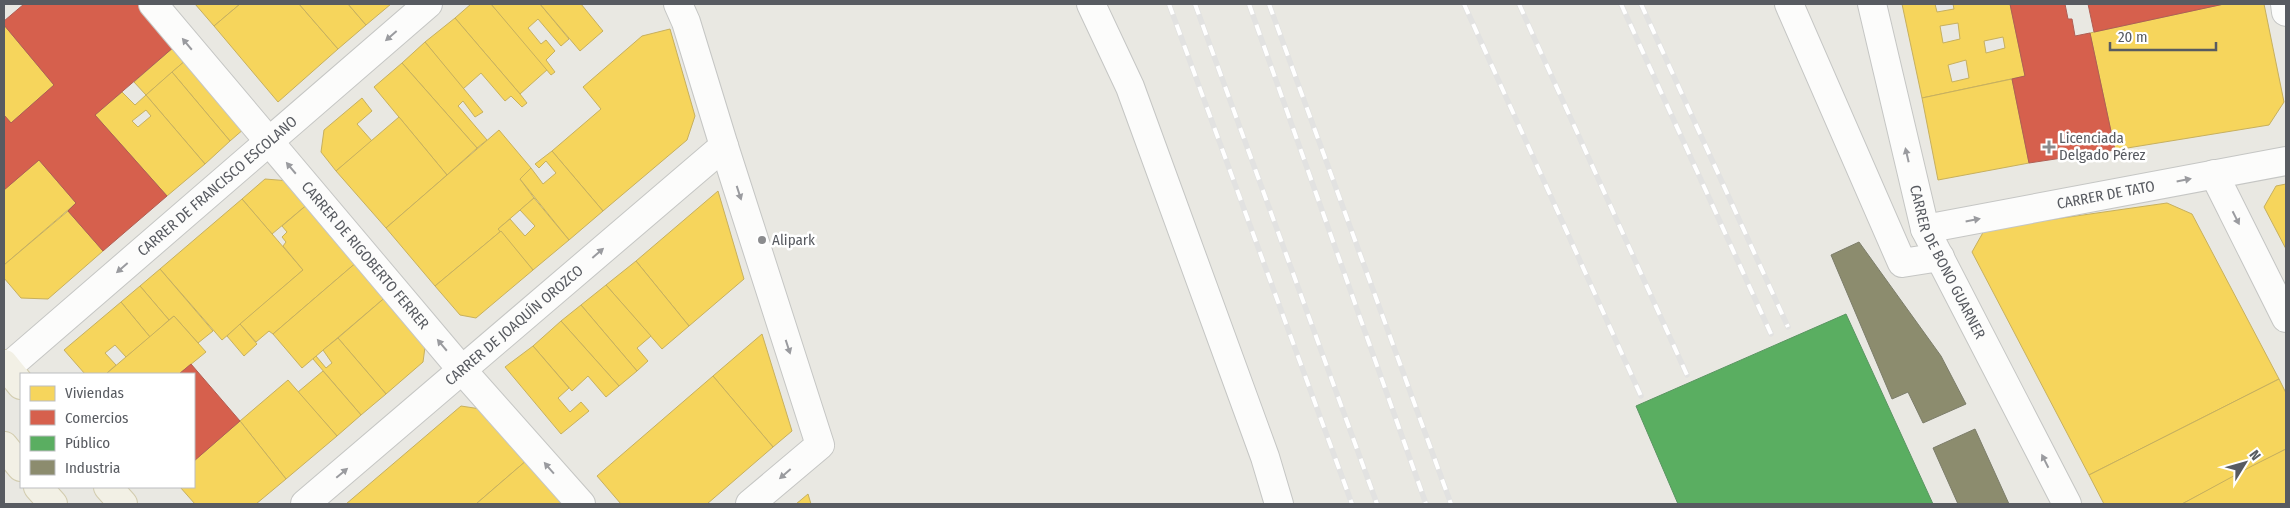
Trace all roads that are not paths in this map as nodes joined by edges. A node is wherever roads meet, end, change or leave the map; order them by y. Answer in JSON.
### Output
{"nodes":[{"id":1,"x":153,"y":4,"type":"edge"},
{"id":2,"x":428,"y":4,"type":"edge"},
{"id":3,"x":678,"y":4,"type":"edge"},
{"id":4,"x":1091,"y":4,"type":"edge"},
{"id":5,"x":1789,"y":4,"type":"edge"},
{"id":6,"x":1872,"y":4,"type":"edge"},
{"id":7,"x":2284,"y":4,"type":"edge"},
{"id":8,"x":2286,"y":12,"type":"edge"},
{"id":9,"x":269,"y":141,"type":"junction"},
{"id":10,"x":724,"y":146,"type":"junction"},
{"id":11,"x":2286,"y":161,"type":"edge"},
{"id":12,"x":2214,"y":174,"type":"junction"},
{"id":13,"x":1925,"y":229,"type":"junction"},
{"id":14,"x":1940,"y":257,"type":"junction"},
{"id":15,"x":2286,"y":318,"type":"edge"},
{"id":16,"x":462,"y":370,"type":"junction"},
{"id":17,"x":11,"y":372,"type":"edge"},
{"id":18,"x":4,"y":446,"type":"edge"},
{"id":19,"x":20,"y":466,"type":"edge"},
{"id":20,"x":39,"y":488,"type":"edge"},
{"id":21,"x":109,"y":488,"type":"edge"},
{"id":22,"x":53,"y":504,"type":"edge"},
{"id":23,"x":124,"y":504,"type":"edge"},
{"id":24,"x":305,"y":504,"type":"edge"},
{"id":25,"x":581,"y":504,"type":"edge"},
{"id":26,"x":750,"y":504,"type":"edge"},
{"id":27,"x":1279,"y":504,"type":"edge"},
{"id":28,"x":2067,"y":504,"type":"edge"}],
"edges":[{"from":9,"to":1,"type":"street","name":"CARRER DE RIGOBERTO FERRER","one_way":true},
{"from":2,"to":9,"type":"street","name":"CARRER DE FRANCISCO ESCOLANO","one_way":true},
{"from":3,"to":10,"type":"street"},
{"from":4,"to":27,"type":"street"},
{"from":5,"to":14,"type":"street"},
{"from":13,"to":6,"type":"street","name":"CARRER DE BONO GUARNER","one_way":true},
{"from":7,"to":8,"type":"street"},
{"from":16,"to":9,"type":"street","name":"CARRER DE RIGOBERTO FERRER","one_way":true},
{"from":9,"to":17,"type":"street","name":"CARRER DE FRANCISCO ESCOLANO","one_way":true},
{"from":16,"to":10,"type":"street","name":"CARRER DE JOAQUÍN OROZCO","one_way":true},
{"from":10,"to":26,"type":"street","one_way":true},
{"from":11,"to":12,"type":"street","name":"CARRER DE TATO"},
{"from":13,"to":12,"type":"street","name":"CARRER DE TATO","one_way":true},
{"from":12,"to":15,"type":"street","one_way":true},
{"from":13,"to":14,"type":"street","name":"CARRER DE BONO GUARNER"},
{"from":28,"to":14,"type":"street","name":"CARRER DE BONO GUARNER","one_way":true},
{"from":24,"to":16,"type":"street","name":"CARRER DE JOAQUÍN OROZCO","one_way":true},
{"from":25,"to":16,"type":"street","name":"CARRER DE RIGOBERTO FERRER","one_way":true},
{"from":18,"to":19,"type":"main road"},
{"from":20,"to":22,"type":"main road"},
{"from":21,"to":23,"type":"main road"}]}
